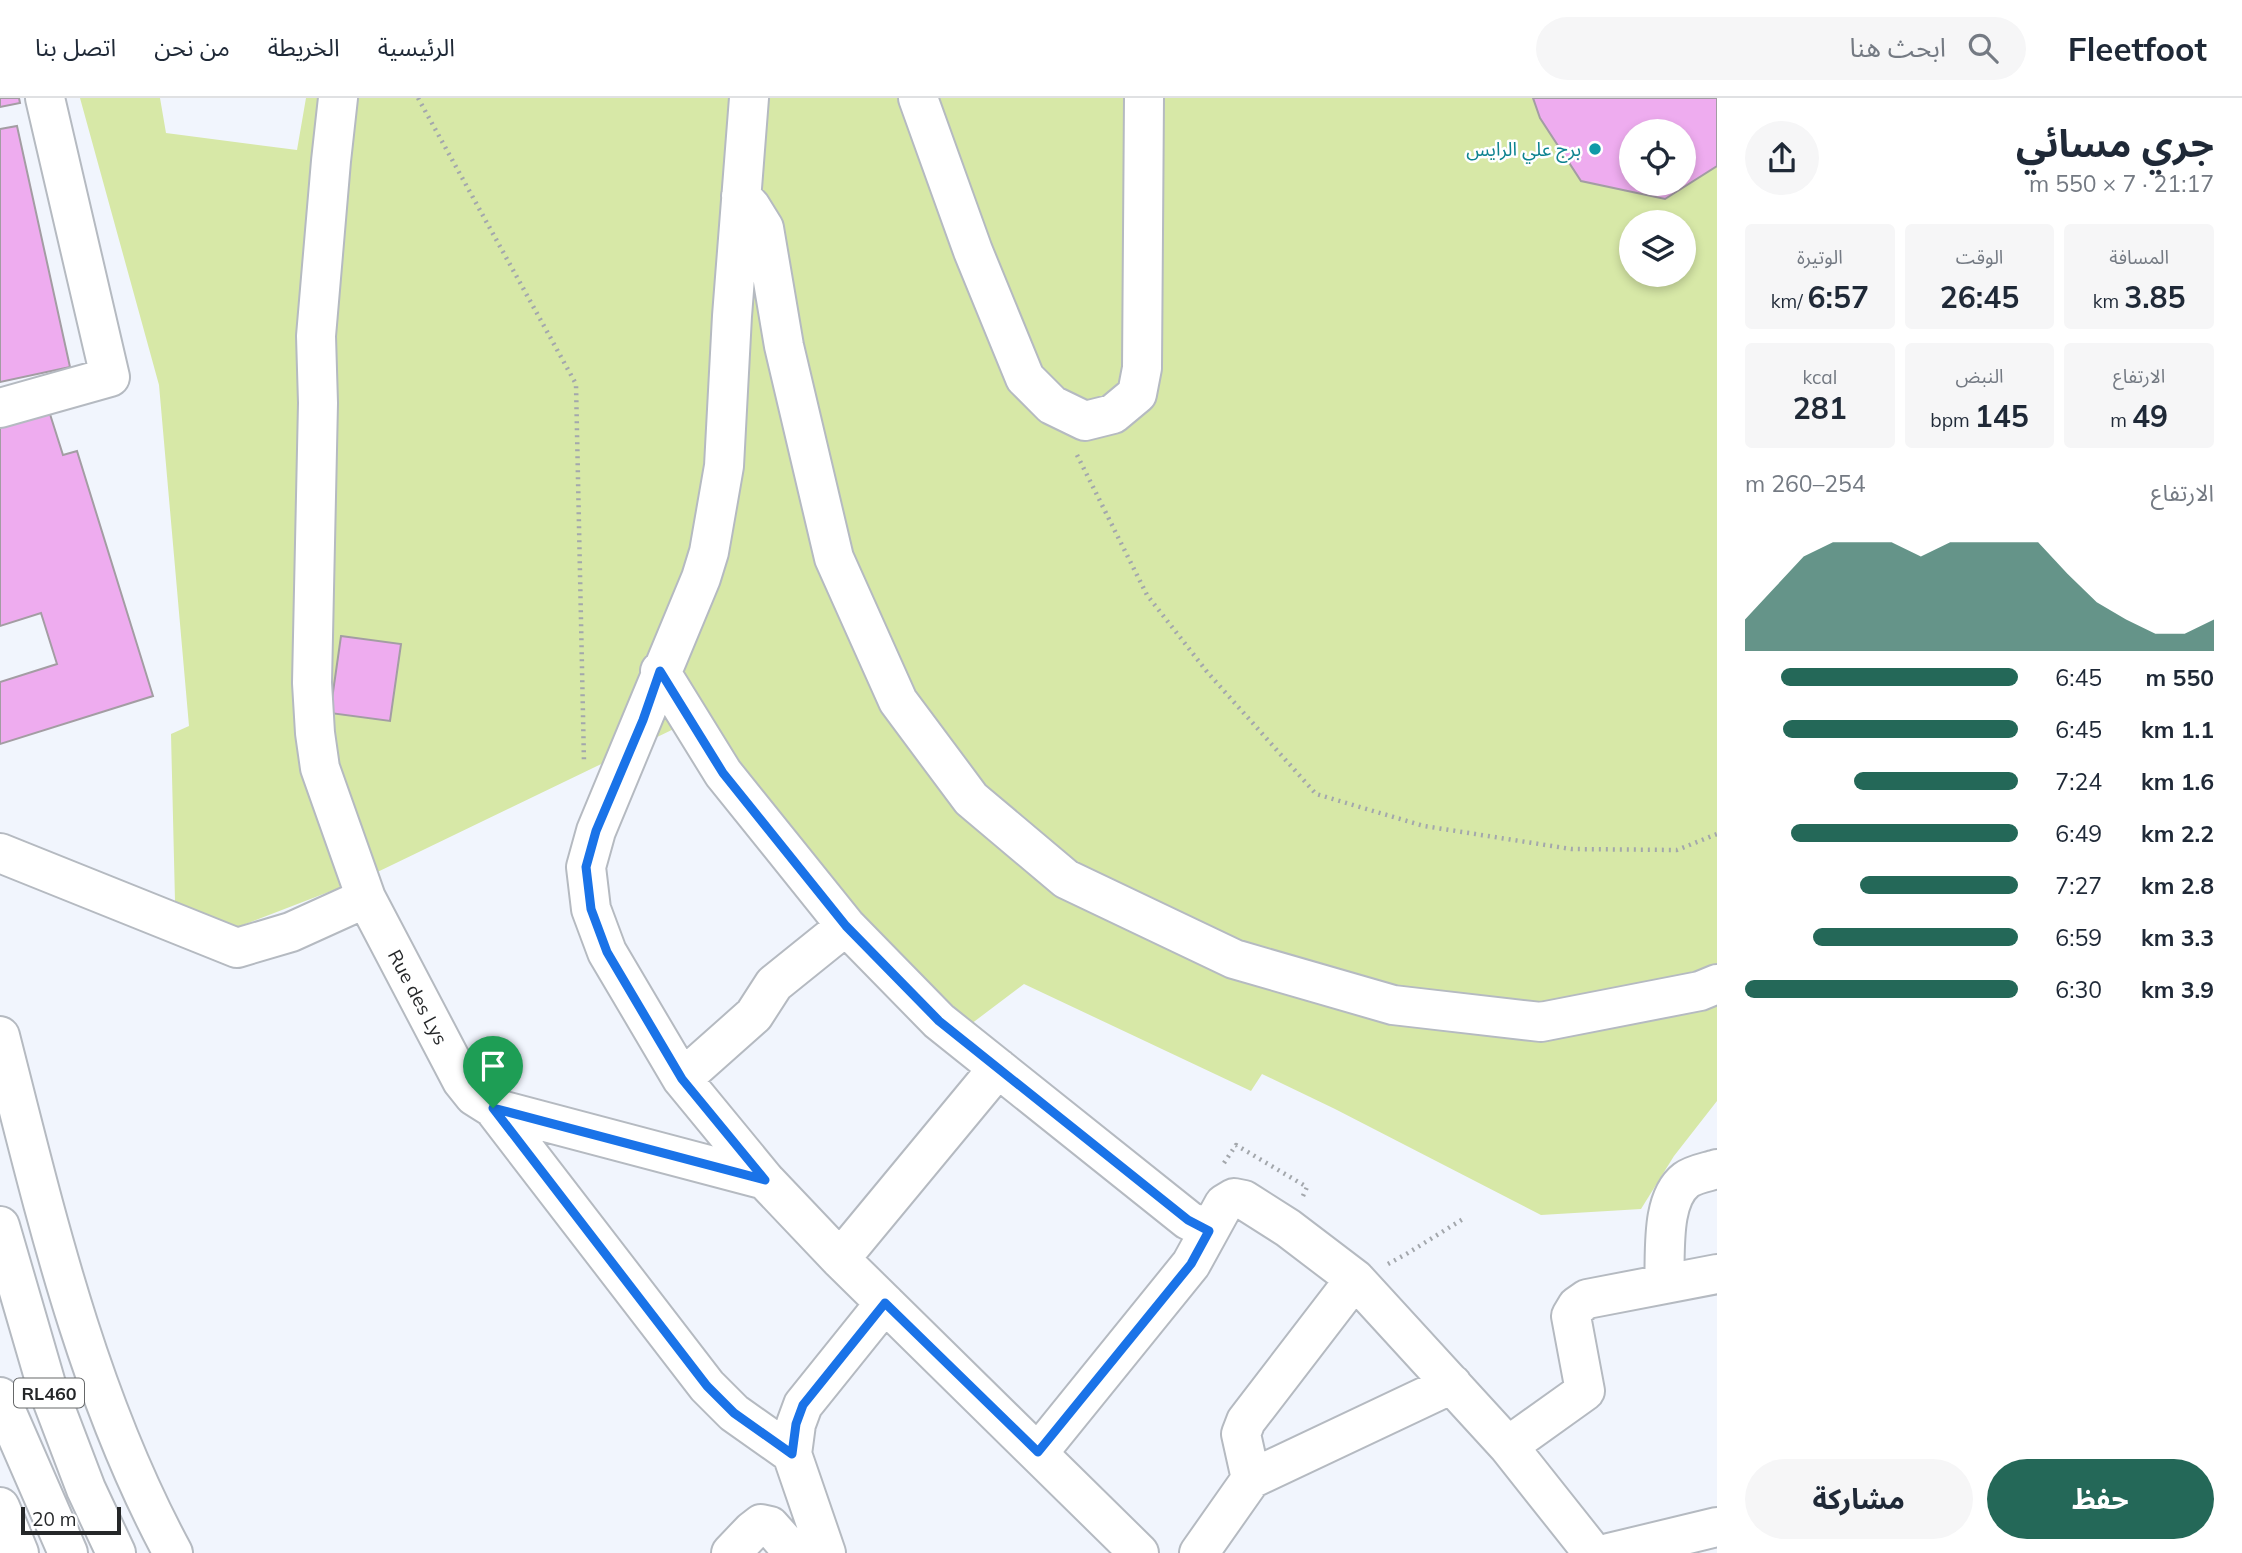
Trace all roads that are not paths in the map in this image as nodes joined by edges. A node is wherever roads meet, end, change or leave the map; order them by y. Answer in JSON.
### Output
{"nodes":[{"id":1,"x":45,"y":98,"type":"edge"},
{"id":2,"x":338,"y":98,"type":"edge"},
{"id":3,"x":749,"y":98,"type":"edge"},
{"id":4,"x":918,"y":98,"type":"edge"},
{"id":5,"x":1144,"y":98,"type":"edge"},
{"id":6,"x":741,"y":196,"type":"junction"},
{"id":7,"x":0,"y":408,"type":"edge"},
{"id":8,"x":660,"y":671,"type":"junction"},
{"id":9,"x":0,"y":853,"type":"edge"},
{"id":10,"x":366,"y":898,"type":"junction"},
{"id":11,"x":846,"y":926,"type":"junction"},
{"id":12,"x":1717,"y":984,"type":"edge"},
{"id":13,"x":0,"y":1036,"type":"edge"},
{"id":14,"x":999,"y":1068,"type":"junction"},
{"id":15,"x":682,"y":1079,"type":"junction"},
{"id":16,"x":493,"y":1108,"type":"junction"},
{"id":17,"x":1717,"y":1169,"type":"edge"},
{"id":18,"x":765,"y":1180,"type":"junction"},
{"id":19,"x":0,"y":1226,"type":"edge"},
{"id":20,"x":1209,"y":1231,"type":"junction"},
{"id":21,"x":840,"y":1259,"type":"junction"},
{"id":22,"x":1717,"y":1274,"type":"edge"},
{"id":23,"x":1356,"y":1279,"type":"junction"},
{"id":24,"x":1664,"y":1284,"type":"junction"},
{"id":25,"x":885,"y":1303,"type":"junction"},
{"id":26,"x":1452,"y":1384,"type":"junction"},
{"id":27,"x":0,"y":1397,"type":"edge"},
{"id":28,"x":1508,"y":1446,"type":"junction"},
{"id":29,"x":1038,"y":1452,"type":"junction"},
{"id":30,"x":792,"y":1454,"type":"junction"},
{"id":31,"x":1251,"y":1479,"type":"junction"},
{"id":32,"x":0,"y":1507,"type":"edge"},
{"id":33,"x":1717,"y":1527,"type":"edge"},
{"id":34,"x":11,"y":1542,"type":"edge"},
{"id":35,"x":68,"y":1553,"type":"edge"},
{"id":36,"x":116,"y":1553,"type":"edge"},
{"id":37,"x":173,"y":1553,"type":"edge"},
{"id":38,"x":731,"y":1553,"type":"edge"},
{"id":39,"x":794,"y":1553,"type":"edge"},
{"id":40,"x":827,"y":1553,"type":"edge"},
{"id":41,"x":1139,"y":1553,"type":"edge"},
{"id":42,"x":1199,"y":1553,"type":"edge"},
{"id":43,"x":1593,"y":1553,"type":"edge"},
{"id":44,"x":1609,"y":1553,"type":"edge"}],
"edges":[{"from":1,"to":7,"type":"street"},
{"from":2,"to":10,"type":"street","name":"Rue des Lys"},
{"from":3,"to":6,"type":"street"},
{"from":4,"to":5,"type":"street"},
{"from":6,"to":8,"type":"street"},
{"from":6,"to":12,"type":"street"},
{"from":8,"to":11,"type":"street"},
{"from":8,"to":15,"type":"street"},
{"from":9,"to":10,"type":"street"},
{"from":10,"to":16,"type":"street","name":"Rue des Lys"},
{"from":11,"to":14,"type":"street"},
{"from":11,"to":15,"type":"street"},
{"from":13,"to":37,"type":"street"},
{"from":14,"to":20,"type":"street"},
{"from":14,"to":21,"type":"street"},
{"from":15,"to":18,"type":"street"},
{"from":16,"to":18,"type":"street"},
{"from":16,"to":30,"type":"street","name":"Rue des Lys"},
{"from":17,"to":24,"type":"street"},
{"from":18,"to":21,"type":"street"},
{"from":19,"to":36,"type":"street","number":"RL460"},
{"from":20,"to":23,"type":"street"},
{"from":20,"to":29,"type":"street"},
{"from":21,"to":25,"type":"street"},
{"from":22,"to":24,"type":"street"},
{"from":23,"to":26,"type":"street"},
{"from":23,"to":31,"type":"street"},
{"from":24,"to":28,"type":"street"},
{"from":25,"to":29,"type":"street"},
{"from":25,"to":30,"type":"street"},
{"from":26,"to":28,"type":"street"},
{"from":26,"to":31,"type":"street"},
{"from":27,"to":35,"type":"street","number":"RL460"},
{"from":28,"to":43,"type":"street"},
{"from":29,"to":41,"type":"street"},
{"from":30,"to":40,"type":"street"},
{"from":31,"to":42,"type":"street"},
{"from":32,"to":34,"type":"street"},
{"from":33,"to":44,"type":"street"},
{"from":38,"to":39,"type":"street"}]}
